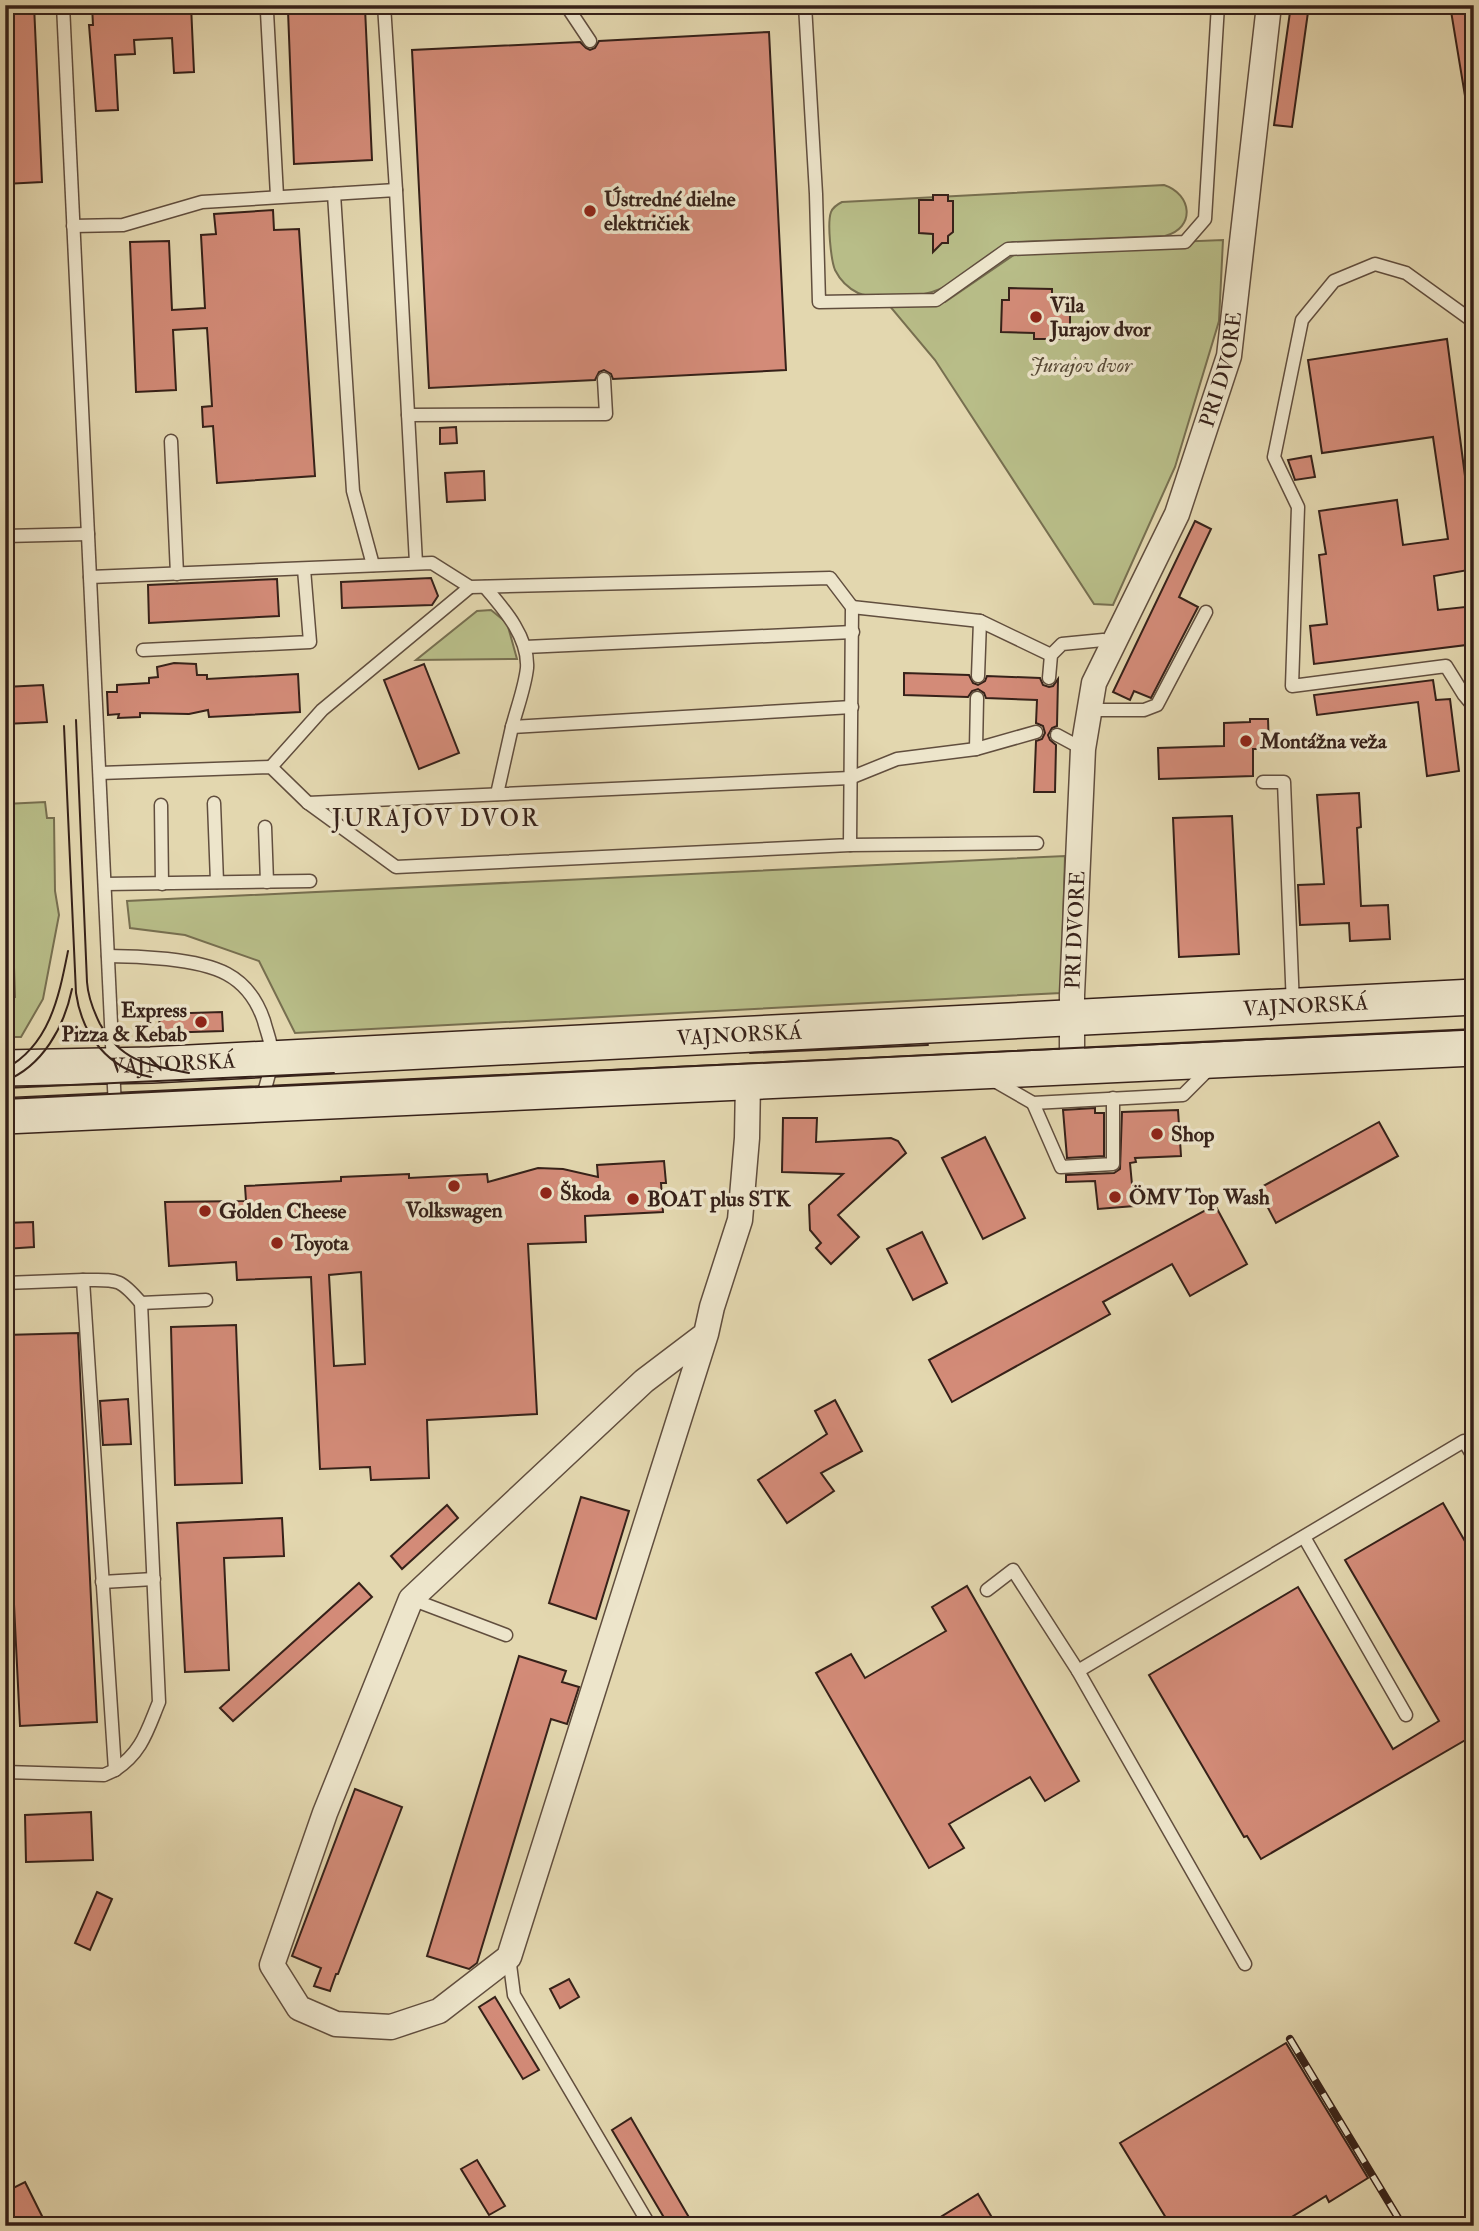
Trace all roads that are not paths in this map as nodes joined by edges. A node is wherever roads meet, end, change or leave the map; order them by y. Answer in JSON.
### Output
{"nodes":[{"id":1,"x":62,"y":5,"type":"edge"},
{"id":2,"x":268,"y":5,"type":"edge"},
{"id":3,"x":384,"y":5,"type":"edge"},
{"id":4,"x":566,"y":5,"type":"edge"},
{"id":5,"x":805,"y":5,"type":"edge"},
{"id":6,"x":1218,"y":5,"type":"edge"},
{"id":7,"x":1269,"y":5,"type":"edge"},
{"id":8,"x":590,"y":41,"type":"dead end"},
{"id":9,"x":396,"y":190,"type":"junction"},
{"id":10,"x":334,"y":194,"type":"junction"},
{"id":11,"x":277,"y":196,"type":"junction"},
{"id":12,"x":73,"y":226,"type":"junction"},
{"id":13,"x":1474,"y":322,"type":"edge"},
{"id":14,"x":604,"y":379,"type":"dead end"},
{"id":15,"x":408,"y":415,"type":"junction"},
{"id":16,"x":171,"y":441,"type":"dead end"},
{"id":17,"x":88,"y":534,"type":"junction"},
{"id":18,"x":5,"y":536,"type":"edge"},
{"id":19,"x":416,"y":564,"type":"junction"},
{"id":20,"x":373,"y":565,"type":"junction"},
{"id":21,"x":304,"y":569,"type":"junction"},
{"id":22,"x":177,"y":574,"type":"junction"},
{"id":23,"x":90,"y":578,"type":"junction"},
{"id":24,"x":470,"y":587,"type":"junction"},
{"id":25,"x":485,"y":587,"type":"junction"},
{"id":26,"x":852,"y":607,"type":"junction"},
{"id":27,"x":1206,"y":612,"type":"dead end"},
{"id":28,"x":980,"y":621,"type":"junction"},
{"id":29,"x":853,"y":632,"type":"junction"},
{"id":30,"x":1113,"y":643,"type":"junction"},
{"id":31,"x":525,"y":648,"type":"junction"},
{"id":32,"x":143,"y":650,"type":"dead end"},
{"id":33,"x":1051,"y":655,"type":"junction"},
{"id":34,"x":978,"y":676,"type":"dead end"},
{"id":35,"x":1049,"y":678,"type":"dead end"},
{"id":36,"x":977,"y":698,"type":"dead end"},
{"id":37,"x":852,"y":707,"type":"junction"},
{"id":38,"x":1474,"y":707,"type":"edge"},
{"id":39,"x":1089,"y":710,"type":"junction"},
{"id":40,"x":512,"y":727,"type":"junction"},
{"id":41,"x":1036,"y":732,"type":"dead end"},
{"id":42,"x":1057,"y":735,"type":"dead end"},
{"id":43,"x":976,"y":749,"type":"junction"},
{"id":44,"x":1083,"y":749,"type":"junction"},
{"id":45,"x":271,"y":767,"type":"junction"},
{"id":46,"x":100,"y":773,"type":"junction"},
{"id":47,"x":850,"y":778,"type":"junction"},
{"id":48,"x":1263,"y":782,"type":"dead end"},
{"id":49,"x":497,"y":794,"type":"junction"},
{"id":50,"x":214,"y":803,"type":"dead end"},
{"id":51,"x":308,"y":803,"type":"junction"},
{"id":52,"x":161,"y":805,"type":"dead end"},
{"id":53,"x":265,"y":827,"type":"dead end"},
{"id":54,"x":1037,"y":843,"type":"dead end"},
{"id":55,"x":850,"y":845,"type":"junction"},
{"id":56,"x":310,"y":881,"type":"dead end"},
{"id":57,"x":267,"y":882,"type":"junction"},
{"id":58,"x":217,"y":883,"type":"junction"},
{"id":59,"x":105,"y":884,"type":"junction"},
{"id":60,"x":162,"y":884,"type":"junction"},
{"id":61,"x":108,"y":956,"type":"junction"},
{"id":62,"x":1474,"y":997,"type":"edge"},
{"id":63,"x":1293,"y":1006,"type":"junction"},
{"id":64,"x":1072,"y":1017,"type":"junction"},
{"id":65,"x":1474,"y":1048,"type":"edge"},
{"id":66,"x":272,"y":1059,"type":"junction"},
{"id":67,"x":1220,"y":1059,"type":"junction"},
{"id":68,"x":1072,"y":1066,"type":"junction"},
{"id":69,"x":113,"y":1067,"type":"junction"},
{"id":70,"x":5,"y":1068,"type":"edge"},
{"id":71,"x":978,"y":1071,"type":"junction"},
{"id":72,"x":748,"y":1081,"type":"junction"},
{"id":73,"x":1113,"y":1098,"type":"junction"},
{"id":74,"x":1033,"y":1102,"type":"junction"},
{"id":75,"x":261,"y":1104,"type":"junction"},
{"id":76,"x":115,"y":1112,"type":"junction"},
{"id":77,"x":5,"y":1116,"type":"edge"},
{"id":78,"x":83,"y":1280,"type":"junction"},
{"id":79,"x":5,"y":1283,"type":"edge"},
{"id":80,"x":206,"y":1300,"type":"dead end"},
{"id":81,"x":141,"y":1303,"type":"junction"},
{"id":82,"x":705,"y":1334,"type":"junction"},
{"id":83,"x":1474,"y":1458,"type":"edge"},
{"id":84,"x":1304,"y":1537,"type":"junction"},
{"id":85,"x":154,"y":1579,"type":"junction"},
{"id":86,"x":102,"y":1582,"type":"junction"},
{"id":87,"x":987,"y":1590,"type":"dead end"},
{"id":88,"x":411,"y":1599,"type":"junction"},
{"id":89,"x":506,"y":1635,"type":"dead end"},
{"id":90,"x":1078,"y":1671,"type":"junction"},
{"id":91,"x":1406,"y":1715,"type":"dead end"},
{"id":92,"x":5,"y":1751,"type":"edge"},
{"id":93,"x":115,"y":1770,"type":"junction"},
{"id":94,"x":6,"y":1772,"type":"edge"},
{"id":95,"x":509,"y":1958,"type":"junction"},
{"id":96,"x":1244,"y":1964,"type":"dead end"},
{"id":97,"x":650,"y":2226,"type":"edge"}],
"edges":[{"from":1,"to":12,"type":"lane"},
{"from":2,"to":11,"type":"lane"},
{"from":3,"to":9,"type":"lane"},
{"from":4,"to":8,"type":"lane"},
{"from":5,"to":6,"type":"lane"},
{"from":7,"to":30,"type":"street","name":"PRI DVORE"},
{"from":9,"to":10,"type":"lane"},
{"from":9,"to":15,"type":"lane"},
{"from":10,"to":11,"type":"lane"},
{"from":10,"to":20,"type":"lane"},
{"from":11,"to":12,"type":"lane"},
{"from":12,"to":17,"type":"lane"},
{"from":13,"to":38,"type":"lane"},
{"from":14,"to":15,"type":"lane"},
{"from":15,"to":19,"type":"lane"},
{"from":16,"to":22,"type":"lane"},
{"from":17,"to":18,"type":"lane"},
{"from":17,"to":23,"type":"lane"},
{"from":19,"to":20,"type":"lane"},
{"from":19,"to":24,"type":"lane"},
{"from":20,"to":21,"type":"lane"},
{"from":21,"to":22,"type":"lane"},
{"from":21,"to":32,"type":"lane"},
{"from":22,"to":23,"type":"lane"},
{"from":23,"to":46,"type":"lane"},
{"from":24,"to":25,"type":"lane"},
{"from":24,"to":45,"type":"lane"},
{"from":25,"to":26,"type":"lane"},
{"from":25,"to":31,"type":"lane"},
{"from":26,"to":28,"type":"lane"},
{"from":26,"to":29,"type":"lane"},
{"from":27,"to":39,"type":"lane"},
{"from":28,"to":33,"type":"lane"},
{"from":28,"to":34,"type":"lane"},
{"from":29,"to":31,"type":"lane"},
{"from":29,"to":37,"type":"lane"},
{"from":30,"to":33,"type":"lane"},
{"from":30,"to":39,"type":"street","name":"PRI DVORE"},
{"from":31,"to":40,"type":"lane"},
{"from":33,"to":35,"type":"lane"},
{"from":36,"to":43,"type":"lane"},
{"from":37,"to":40,"type":"lane"},
{"from":37,"to":47,"type":"lane"},
{"from":39,"to":44,"type":"street","name":"PRI DVORE"},
{"from":40,"to":49,"type":"lane"},
{"from":41,"to":43,"type":"lane"},
{"from":42,"to":44,"type":"lane"},
{"from":43,"to":47,"type":"lane"},
{"from":44,"to":64,"type":"street","name":"PRI DVORE"},
{"from":45,"to":46,"type":"lane"},
{"from":45,"to":51,"type":"lane"},
{"from":46,"to":59,"type":"lane"},
{"from":47,"to":49,"type":"lane"},
{"from":47,"to":55,"type":"lane"},
{"from":48,"to":63,"type":"lane"},
{"from":49,"to":51,"type":"lane"},
{"from":50,"to":58,"type":"lane"},
{"from":51,"to":55,"type":"lane"},
{"from":52,"to":60,"type":"lane"},
{"from":53,"to":57,"type":"lane"},
{"from":54,"to":55,"type":"lane"},
{"from":56,"to":57,"type":"lane"},
{"from":57,"to":58,"type":"lane"},
{"from":58,"to":60,"type":"lane"},
{"from":59,"to":60,"type":"lane"},
{"from":59,"to":61,"type":"lane"},
{"from":61,"to":66,"type":"lane"},
{"from":61,"to":69,"type":"lane"},
{"from":62,"to":63,"type":"main road","name":"VAJNORSKÁ"},
{"from":63,"to":64,"type":"main road","name":"VAJNORSKÁ"},
{"from":64,"to":66,"type":"main road","name":"VAJNORSKÁ"},
{"from":64,"to":68,"type":"street","name":"PRI DVORE"},
{"from":65,"to":67,"type":"main road"},
{"from":66,"to":69,"type":"main road","name":"VAJNORSKÁ"},
{"from":66,"to":75,"type":"lane"},
{"from":67,"to":68,"type":"main road"},
{"from":67,"to":73,"type":"lane"},
{"from":68,"to":71,"type":"main road"},
{"from":69,"to":70,"type":"main road","name":"VAJNORSKÁ"},
{"from":69,"to":76,"type":"lane"},
{"from":71,"to":72,"type":"main road"},
{"from":71,"to":74,"type":"lane"},
{"from":72,"to":75,"type":"main road"},
{"from":72,"to":82,"type":"street"},
{"from":73,"to":74,"type":"lane"},
{"from":73,"to":74,"type":"lane"},
{"from":75,"to":76,"type":"main road"},
{"from":76,"to":77,"type":"main road"},
{"from":78,"to":79,"type":"lane"},
{"from":78,"to":81,"type":"lane"},
{"from":78,"to":86,"type":"lane"},
{"from":80,"to":81,"type":"lane"},
{"from":81,"to":85,"type":"lane"},
{"from":82,"to":88,"type":"street"},
{"from":82,"to":95,"type":"street"},
{"from":83,"to":84,"type":"lane"},
{"from":84,"to":90,"type":"lane"},
{"from":84,"to":91,"type":"lane"},
{"from":85,"to":86,"type":"lane"},
{"from":85,"to":93,"type":"lane"},
{"from":86,"to":93,"type":"lane"},
{"from":87,"to":90,"type":"lane"},
{"from":88,"to":89,"type":"lane"},
{"from":88,"to":95,"type":"street"},
{"from":90,"to":96,"type":"lane"},
{"from":92,"to":94,"type":"lane"},
{"from":93,"to":94,"type":"lane"},
{"from":95,"to":97,"type":"lane"}]}
